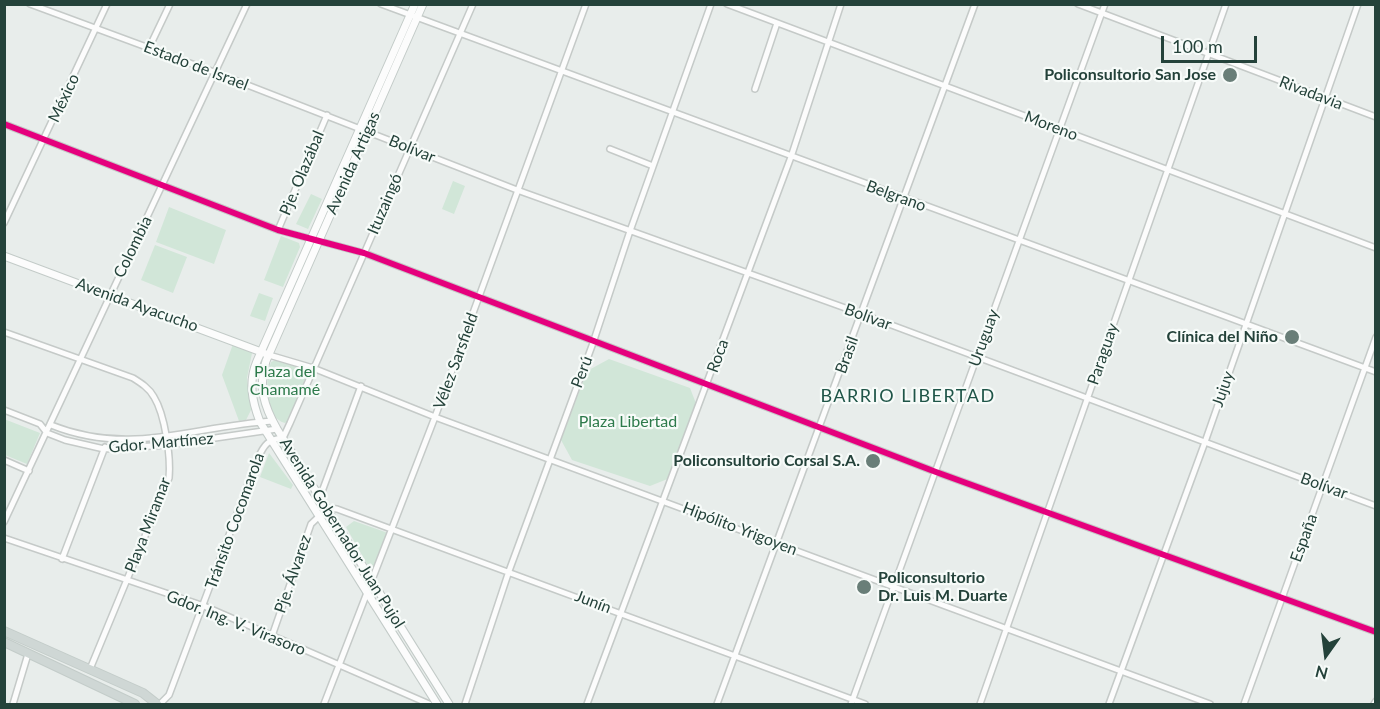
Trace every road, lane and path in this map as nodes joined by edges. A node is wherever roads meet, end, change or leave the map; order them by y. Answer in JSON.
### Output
{"nodes":[{"id":1,"x":30,"y":4,"type":"edge"},
{"id":2,"x":107,"y":4,"type":"edge"},
{"id":3,"x":170,"y":4,"type":"edge"},
{"id":4,"x":247,"y":4,"type":"edge"},
{"id":5,"x":381,"y":4,"type":"edge"},
{"id":6,"x":415,"y":4,"type":"edge"},
{"id":7,"x":423,"y":4,"type":"edge"},
{"id":8,"x":473,"y":4,"type":"edge"},
{"id":9,"x":586,"y":4,"type":"edge"},
{"id":10,"x":711,"y":4,"type":"edge"},
{"id":11,"x":727,"y":4,"type":"edge"},
{"id":12,"x":841,"y":4,"type":"edge"},
{"id":13,"x":975,"y":4,"type":"edge"},
{"id":14,"x":1078,"y":4,"type":"edge"},
{"id":15,"x":1105,"y":4,"type":"edge"},
{"id":16,"x":1226,"y":4,"type":"edge"},
{"id":17,"x":1358,"y":4,"type":"edge"},
{"id":18,"x":1102,"y":13,"type":"junction"},
{"id":19,"x":414,"y":17,"type":"junction"},
{"id":20,"x":777,"y":23,"type":"junction"},
{"id":21,"x":96,"y":29,"type":"junction"},
{"id":22,"x":460,"y":32,"type":"junction"},
{"id":23,"x":829,"y":43,"type":"junction"},
{"id":24,"x":149,"y":48,"type":"junction"},
{"id":25,"x":1210,"y":53,"type":"junction"},
{"id":26,"x":561,"y":70,"type":"junction"},
{"id":27,"x":214,"y":72,"type":"junction"},
{"id":28,"x":945,"y":86,"type":"junction"},
{"id":29,"x":755,"y":89,"type":"dead end"},
{"id":30,"x":1326,"y":100,"type":"junction"},
{"id":31,"x":672,"y":112,"type":"junction"},
{"id":32,"x":327,"y":115,"type":"junction"},
{"id":33,"x":1376,"y":117,"type":"edge"},
{"id":34,"x":4,"y":124,"type":"edge"},
{"id":35,"x":1059,"y":129,"type":"junction"},
{"id":36,"x":364,"y":130,"type":"junction"},
{"id":37,"x":45,"y":139,"type":"junction"},
{"id":38,"x":610,"y":148,"type":"dead end"},
{"id":39,"x":408,"y":149,"type":"junction"},
{"id":40,"x":791,"y":157,"type":"junction"},
{"id":41,"x":653,"y":166,"type":"junction"},
{"id":42,"x":1167,"y":169,"type":"junction"},
{"id":43,"x":163,"y":186,"type":"junction"},
{"id":44,"x":517,"y":190,"type":"junction"},
{"id":45,"x":905,"y":198,"type":"junction"},
{"id":46,"x":1284,"y":213,"type":"junction"},
{"id":47,"x":4,"y":223,"type":"edge"},
{"id":48,"x":278,"y":230,"type":"junction"},
{"id":49,"x":630,"y":231,"type":"junction"},
{"id":50,"x":314,"y":242,"type":"junction"},
{"id":51,"x":1019,"y":242,"type":"junction"},
{"id":52,"x":1376,"y":248,"type":"edge"},
{"id":53,"x":364,"y":253,"type":"junction"},
{"id":54,"x":4,"y":256,"type":"edge"},
{"id":55,"x":747,"y":273,"type":"junction"},
{"id":56,"x":1128,"y":280,"type":"junction"},
{"id":57,"x":110,"y":295,"type":"junction"},
{"id":58,"x":480,"y":298,"type":"junction"},
{"id":59,"x":862,"y":314,"type":"junction"},
{"id":60,"x":1245,"y":325,"type":"junction"},
{"id":61,"x":4,"y":332,"type":"edge"},
{"id":62,"x":1376,"y":338,"type":"edge"},
{"id":63,"x":593,"y":343,"type":"junction"},
{"id":64,"x":265,"y":353,"type":"junction"},
{"id":65,"x":977,"y":357,"type":"junction"},
{"id":66,"x":80,"y":360,"type":"junction"},
{"id":67,"x":314,"y":368,"type":"junction"},
{"id":68,"x":1364,"y":368,"type":"junction"},
{"id":69,"x":1376,"y":372,"type":"edge"},
{"id":70,"x":361,"y":386,"type":"junction"},
{"id":71,"x":707,"y":386,"type":"junction"},
{"id":72,"x":1088,"y":398,"type":"junction"},
{"id":73,"x":4,"y":410,"type":"edge"},
{"id":74,"x":435,"y":417,"type":"junction"},
{"id":75,"x":273,"y":421,"type":"junction"},
{"id":76,"x":260,"y":422,"type":"junction"},
{"id":77,"x":51,"y":425,"type":"junction"},
{"id":78,"x":821,"y":428,"type":"junction"},
{"id":79,"x":277,"y":429,"type":"junction"},
{"id":80,"x":266,"y":430,"type":"junction"},
{"id":81,"x":47,"y":433,"type":"junction"},
{"id":82,"x":165,"y":436,"type":"junction"},
{"id":83,"x":283,"y":438,"type":"junction"},
{"id":84,"x":271,"y":439,"type":"junction"},
{"id":85,"x":107,"y":440,"type":"junction"},
{"id":86,"x":1205,"y":442,"type":"junction"},
{"id":87,"x":167,"y":445,"type":"junction"},
{"id":88,"x":104,"y":449,"type":"junction"},
{"id":89,"x":549,"y":458,"type":"junction"},
{"id":90,"x":4,"y":460,"type":"edge"},
{"id":91,"x":29,"y":471,"type":"junction"},
{"id":92,"x":936,"y":472,"type":"junction"},
{"id":93,"x":1322,"y":486,"type":"junction"},
{"id":94,"x":320,"y":497,"type":"junction"},
{"id":95,"x":664,"y":500,"type":"junction"},
{"id":96,"x":1376,"y":506,"type":"edge"},
{"id":97,"x":328,"y":508,"type":"junction"},
{"id":98,"x":1049,"y":513,"type":"junction"},
{"id":99,"x":320,"y":514,"type":"junction"},
{"id":100,"x":4,"y":522,"type":"edge"},
{"id":101,"x":392,"y":529,"type":"junction"},
{"id":102,"x":4,"y":538,"type":"edge"},
{"id":103,"x":778,"y":543,"type":"junction"},
{"id":104,"x":1164,"y":556,"type":"junction"},
{"id":105,"x":62,"y":559,"type":"junction"},
{"id":106,"x":509,"y":571,"type":"junction"},
{"id":107,"x":126,"y":580,"type":"junction"},
{"id":108,"x":372,"y":582,"type":"junction"},
{"id":109,"x":892,"y":586,"type":"junction"},
{"id":110,"x":368,"y":593,"type":"junction"},
{"id":111,"x":1282,"y":599,"type":"junction"},
{"id":112,"x":204,"y":606,"type":"junction"},
{"id":113,"x":622,"y":613,"type":"junction"},
{"id":114,"x":1008,"y":629,"type":"junction"},
{"id":115,"x":4,"y":630,"type":"edge"},
{"id":116,"x":1376,"y":632,"type":"edge"},
{"id":117,"x":272,"y":636,"type":"junction"},
{"id":118,"x":4,"y":642,"type":"edge"},
{"id":119,"x":28,"y":654,"type":"junction"},
{"id":120,"x":735,"y":655,"type":"junction"},
{"id":121,"x":339,"y":666,"type":"junction"},
{"id":122,"x":90,"y":669,"type":"junction"},
{"id":123,"x":1121,"y":672,"type":"junction"},
{"id":124,"x":852,"y":702,"type":"edge"},
{"id":125,"x":13,"y":705,"type":"edge"},
{"id":126,"x":135,"y":705,"type":"edge"},
{"id":127,"x":158,"y":705,"type":"edge"},
{"id":128,"x":324,"y":705,"type":"edge"},
{"id":129,"x":429,"y":705,"type":"edge"},
{"id":130,"x":437,"y":705,"type":"edge"},
{"id":131,"x":449,"y":705,"type":"edge"},
{"id":132,"x":465,"y":705,"type":"edge"},
{"id":133,"x":587,"y":705,"type":"edge"},
{"id":134,"x":717,"y":705,"type":"edge"},
{"id":135,"x":866,"y":705,"type":"edge"},
{"id":136,"x":980,"y":705,"type":"edge"},
{"id":137,"x":1109,"y":705,"type":"edge"},
{"id":138,"x":1210,"y":705,"type":"edge"},
{"id":139,"x":1244,"y":705,"type":"edge"}],
"edges":[{"from":1,"to":21,"type":"street","name":"Estado de Israel"},
{"from":2,"to":21,"type":"street","name":"México"},
{"from":3,"to":24,"type":"street"},
{"from":4,"to":27,"type":"street","name":"Colombia"},
{"from":5,"to":19,"type":"street","name":"Belgrano"},
{"from":6,"to":19,"type":"main road","name":"Avenida Artigas"},
{"from":7,"to":19,"type":"main road","name":"Avenida Artigas"},
{"from":8,"to":22,"type":"street","name":"Ituzaingó"},
{"from":9,"to":26,"type":"street","name":"Vélez Sarsfield"},
{"from":10,"to":31,"type":"street","name":"Perú"},
{"from":11,"to":20,"type":"street","name":"Moreno"},
{"from":12,"to":23,"type":"street","name":"Roca"},
{"from":13,"to":28,"type":"street","name":"Brasil"},
{"from":14,"to":18,"type":"street","name":"Rivadavia"},
{"from":15,"to":18,"type":"street","name":"Uruguay"},
{"from":16,"to":25,"type":"street","name":"Paraguay"},
{"from":17,"to":30,"type":"street","name":"Jujuy"},
{"from":18,"to":25,"type":"street","name":"Rivadavia"},
{"from":18,"to":35,"type":"street","name":"Uruguay"},
{"from":19,"to":22,"type":"street","name":"Belgrano"},
{"from":19,"to":36,"type":"main road","name":"Avenida Artigas"},
{"from":20,"to":23,"type":"street","name":"Moreno"},
{"from":20,"to":29,"type":"street"},
{"from":21,"to":24,"type":"street","name":"Estado de Israel"},
{"from":21,"to":37,"type":"street","name":"México"},
{"from":22,"to":26,"type":"street","name":"Belgrano"},
{"from":22,"to":39,"type":"street","name":"Ituzaingó"},
{"from":23,"to":28,"type":"street","name":"Moreno"},
{"from":23,"to":40,"type":"street","name":"Roca"},
{"from":24,"to":27,"type":"street","name":"Estado de Israel"},
{"from":25,"to":30,"type":"street","name":"Rivadavia"},
{"from":25,"to":42,"type":"street","name":"Paraguay"},
{"from":26,"to":31,"type":"street","name":"Belgrano"},
{"from":26,"to":44,"type":"street","name":"Vélez Sarsfield"},
{"from":27,"to":32,"type":"street","name":"Estado de Israel"},
{"from":27,"to":43,"type":"street","name":"Colombia"},
{"from":28,"to":35,"type":"street","name":"Moreno"},
{"from":28,"to":45,"type":"street","name":"Brasil"},
{"from":30,"to":33,"type":"street","name":"Rivadavia"},
{"from":30,"to":46,"type":"street","name":"Jujuy"},
{"from":31,"to":40,"type":"street","name":"Belgrano"},
{"from":31,"to":41,"type":"street","name":"Perú"},
{"from":32,"to":36,"type":"street","name":"Estado de Israel"},
{"from":32,"to":48,"type":"street","name":"Pje. Olazábal"},
{"from":34,"to":37,"type":"street"},
{"from":35,"to":42,"type":"street","name":"Moreno"},
{"from":35,"to":51,"type":"street","name":"Uruguay"},
{"from":36,"to":39,"type":"street","name":"Bolívar"},
{"from":36,"to":50,"type":"main road","name":"Avenida Artigas"},
{"from":37,"to":43,"type":"street"},
{"from":37,"to":47,"type":"street","name":"México"},
{"from":38,"to":41,"type":"street"},
{"from":39,"to":44,"type":"street","name":"Bolívar"},
{"from":39,"to":53,"type":"street","name":"Ituzaingó"},
{"from":40,"to":45,"type":"street","name":"Belgrano"},
{"from":40,"to":55,"type":"street","name":"Roca"},
{"from":41,"to":49,"type":"street","name":"Perú"},
{"from":42,"to":46,"type":"street","name":"Moreno"},
{"from":42,"to":56,"type":"street","name":"Paraguay"},
{"from":43,"to":48,"type":"street"},
{"from":43,"to":57,"type":"street","name":"Colombia"},
{"from":44,"to":49,"type":"street","name":"Bolívar"},
{"from":44,"to":58,"type":"street","name":"Vélez Sarsfield"},
{"from":45,"to":51,"type":"street","name":"Belgrano"},
{"from":45,"to":59,"type":"street","name":"Brasil"},
{"from":46,"to":52,"type":"street","name":"Moreno"},
{"from":46,"to":60,"type":"street","name":"Jujuy"},
{"from":48,"to":50,"type":"street"},
{"from":49,"to":55,"type":"street","name":"Bolívar"},
{"from":49,"to":63,"type":"street","name":"Perú"},
{"from":50,"to":53,"type":"street"},
{"from":50,"to":64,"type":"main road","name":"Avenida Artigas"},
{"from":51,"to":56,"type":"street","name":"Belgrano"},
{"from":51,"to":65,"type":"street","name":"Uruguay"},
{"from":53,"to":58,"type":"street"},
{"from":53,"to":67,"type":"street","name":"Ituzaingó"},
{"from":54,"to":57,"type":"main road","name":"Avenida Ayacucho"},
{"from":55,"to":59,"type":"street","name":"Bolívar"},
{"from":55,"to":71,"type":"street","name":"Roca"},
{"from":56,"to":60,"type":"street","name":"Belgrano"},
{"from":56,"to":72,"type":"street","name":"Paraguay"},
{"from":57,"to":64,"type":"main road","name":"Avenida Ayacucho"},
{"from":57,"to":66,"type":"street","name":"Colombia"},
{"from":58,"to":63,"type":"street"},
{"from":58,"to":74,"type":"street","name":"Vélez Sarsfield"},
{"from":59,"to":65,"type":"street","name":"Bolívar"},
{"from":59,"to":78,"type":"street","name":"Brasil"},
{"from":60,"to":68,"type":"street","name":"Belgrano"},
{"from":60,"to":86,"type":"street","name":"Jujuy"},
{"from":61,"to":66,"type":"street","name":"Playa Miramar"},
{"from":62,"to":68,"type":"street","name":"España"},
{"from":63,"to":71,"type":"street"},
{"from":63,"to":89,"type":"street","name":"Perú"},
{"from":64,"to":67,"type":"street","name":"Hipólito Yrigoyen"},
{"from":64,"to":75,"type":"main road","name":"Avenida Gobernador Juan Pujol"},
{"from":64,"to":76,"type":"main road","name":"Avenida Gobernador Juan Pujol"},
{"from":65,"to":72,"type":"street","name":"Bolívar"},
{"from":65,"to":92,"type":"street","name":"Uruguay"},
{"from":66,"to":77,"type":"street","name":"Colombia"},
{"from":66,"to":82,"type":"street","name":"Playa Miramar"},
{"from":67,"to":70,"type":"street","name":"Hipólito Yrigoyen"},
{"from":67,"to":83,"type":"street","name":"Ituzaingó"},
{"from":68,"to":69,"type":"street","name":"Belgrano"},
{"from":68,"to":93,"type":"street","name":"España"},
{"from":70,"to":74,"type":"street","name":"Hipólito Yrigoyen"},
{"from":70,"to":94,"type":"street"},
{"from":71,"to":78,"type":"street"},
{"from":71,"to":95,"type":"street","name":"Roca"},
{"from":72,"to":86,"type":"street","name":"Bolívar"},
{"from":72,"to":98,"type":"street","name":"Paraguay"},
{"from":73,"to":81,"type":"street"},
{"from":74,"to":89,"type":"street","name":"Hipólito Yrigoyen"},
{"from":74,"to":101,"type":"street","name":"Vélez Sarsfield"},
{"from":75,"to":76,"type":"street","name":"Gdor. Martínez"},
{"from":75,"to":79,"type":"main road","name":"Avenida Gobernador Juan Pujol"},
{"from":76,"to":80,"type":"main road","name":"Avenida Gobernador Juan Pujol"},
{"from":76,"to":82,"type":"street","name":"Gdor. Martínez"},
{"from":77,"to":81,"type":"street","name":"Colombia"},
{"from":77,"to":85,"type":"street","name":"Gdor. Martínez"},
{"from":78,"to":92,"type":"street"},
{"from":78,"to":103,"type":"street","name":"Brasil"},
{"from":79,"to":80,"type":"street","name":"Gdor. Martínez"},
{"from":79,"to":83,"type":"main road","name":"Avenida Gobernador Juan Pujol"},
{"from":80,"to":84,"type":"main road","name":"Avenida Gobernador Juan Pujol"},
{"from":80,"to":87,"type":"street","name":"Gdor. Martínez"},
{"from":81,"to":88,"type":"street","name":"Gdor. Martínez"},
{"from":81,"to":91,"type":"street","name":"Colombia"},
{"from":82,"to":85,"type":"street","name":"Gdor. Martínez"},
{"from":82,"to":87,"type":"street","name":"Playa Miramar"},
{"from":83,"to":84,"type":"street"},
{"from":83,"to":94,"type":"main road","name":"Avenida Gobernador Juan Pujol"},
{"from":84,"to":99,"type":"main road","name":"Avenida Gobernador Juan Pujol"},
{"from":84,"to":112,"type":"street","name":"Tránsito Cocomarola"},
{"from":85,"to":88,"type":"street"},
{"from":86,"to":93,"type":"street","name":"Bolívar"},
{"from":86,"to":104,"type":"street","name":"Jujuy"},
{"from":87,"to":88,"type":"street","name":"Gdor. Martínez"},
{"from":87,"to":107,"type":"street","name":"Playa Miramar"},
{"from":88,"to":105,"type":"street"},
{"from":89,"to":95,"type":"street","name":"Hipólito Yrigoyen"},
{"from":89,"to":106,"type":"street","name":"Perú"},
{"from":90,"to":91,"type":"street"},
{"from":91,"to":100,"type":"street","name":"Colombia"},
{"from":92,"to":98,"type":"street"},
{"from":92,"to":109,"type":"street","name":"Uruguay"},
{"from":93,"to":96,"type":"street","name":"Bolívar"},
{"from":93,"to":111,"type":"street","name":"España"},
{"from":94,"to":97,"type":"main road","name":"Avenida Gobernador Juan Pujol"},
{"from":95,"to":103,"type":"street","name":"Hipólito Yrigoyen"},
{"from":95,"to":113,"type":"street","name":"Roca"},
{"from":97,"to":99,"type":"street"},
{"from":97,"to":101,"type":"street","name":"Junín"},
{"from":97,"to":108,"type":"main road","name":"Avenida Gobernador Juan Pujol"},
{"from":98,"to":104,"type":"street"},
{"from":98,"to":114,"type":"street","name":"Paraguay"},
{"from":99,"to":110,"type":"main road","name":"Avenida Gobernador Juan Pujol"},
{"from":99,"to":117,"type":"street","name":"Pje. Álvarez"},
{"from":101,"to":106,"type":"street","name":"Junín"},
{"from":101,"to":108,"type":"street","name":"Vélez Sarsfield"},
{"from":102,"to":105,"type":"street","name":"Gdor. Ing. V. Virasoro"},
{"from":103,"to":109,"type":"street","name":"Hipólito Yrigoyen"},
{"from":103,"to":120,"type":"street","name":"Brasil"},
{"from":104,"to":111,"type":"street"},
{"from":104,"to":123,"type":"street","name":"Jujuy"},
{"from":105,"to":107,"type":"street","name":"Gdor. Ing. V. Virasoro"},
{"from":106,"to":113,"type":"street","name":"Junín"},
{"from":106,"to":132,"type":"street","name":"Perú"},
{"from":107,"to":112,"type":"street","name":"Gdor. Ing. V. Virasoro"},
{"from":107,"to":122,"type":"street","name":"Playa Miramar"},
{"from":108,"to":110,"type":"street","name":"Avenida Gobernador Juan Pujol"},
{"from":108,"to":131,"type":"main road","name":"Avenida Gobernador Juan Pujol"},
{"from":109,"to":114,"type":"street","name":"Hipólito Yrigoyen"},
{"from":109,"to":124,"type":"street","name":"Uruguay"},
{"from":110,"to":121,"type":"street"},
{"from":110,"to":130,"type":"main road","name":"Avenida Gobernador Juan Pujol"},
{"from":111,"to":116,"type":"street"},
{"from":111,"to":139,"type":"street","name":"España"},
{"from":112,"to":117,"type":"street","name":"Gdor. Ing. V. Virasoro"},
{"from":112,"to":127,"type":"street","name":"Tránsito Cocomarola"},
{"from":113,"to":120,"type":"street","name":"Junín"},
{"from":113,"to":133,"type":"street","name":"Roca"},
{"from":114,"to":123,"type":"street","name":"Hipólito Yrigoyen"},
{"from":114,"to":136,"type":"street","name":"Paraguay"},
{"from":115,"to":122,"type":"main road"},
{"from":117,"to":121,"type":"street","name":"Gdor. Ing. V. Virasoro"},
{"from":118,"to":119,"type":"main road"},
{"from":119,"to":125,"type":"street"},
{"from":119,"to":126,"type":"main road"},
{"from":120,"to":124,"type":"street","name":"Junín"},
{"from":120,"to":134,"type":"street","name":"Brasil"},
{"from":121,"to":128,"type":"street"},
{"from":121,"to":129,"type":"street","name":"Gdor. Ing. V. Virasoro"},
{"from":122,"to":127,"type":"main road"},
{"from":123,"to":137,"type":"street","name":"Jujuy"},
{"from":123,"to":138,"type":"street","name":"Hipólito Yrigoyen"},
{"from":124,"to":135,"type":"street","name":"Junín"}]}
